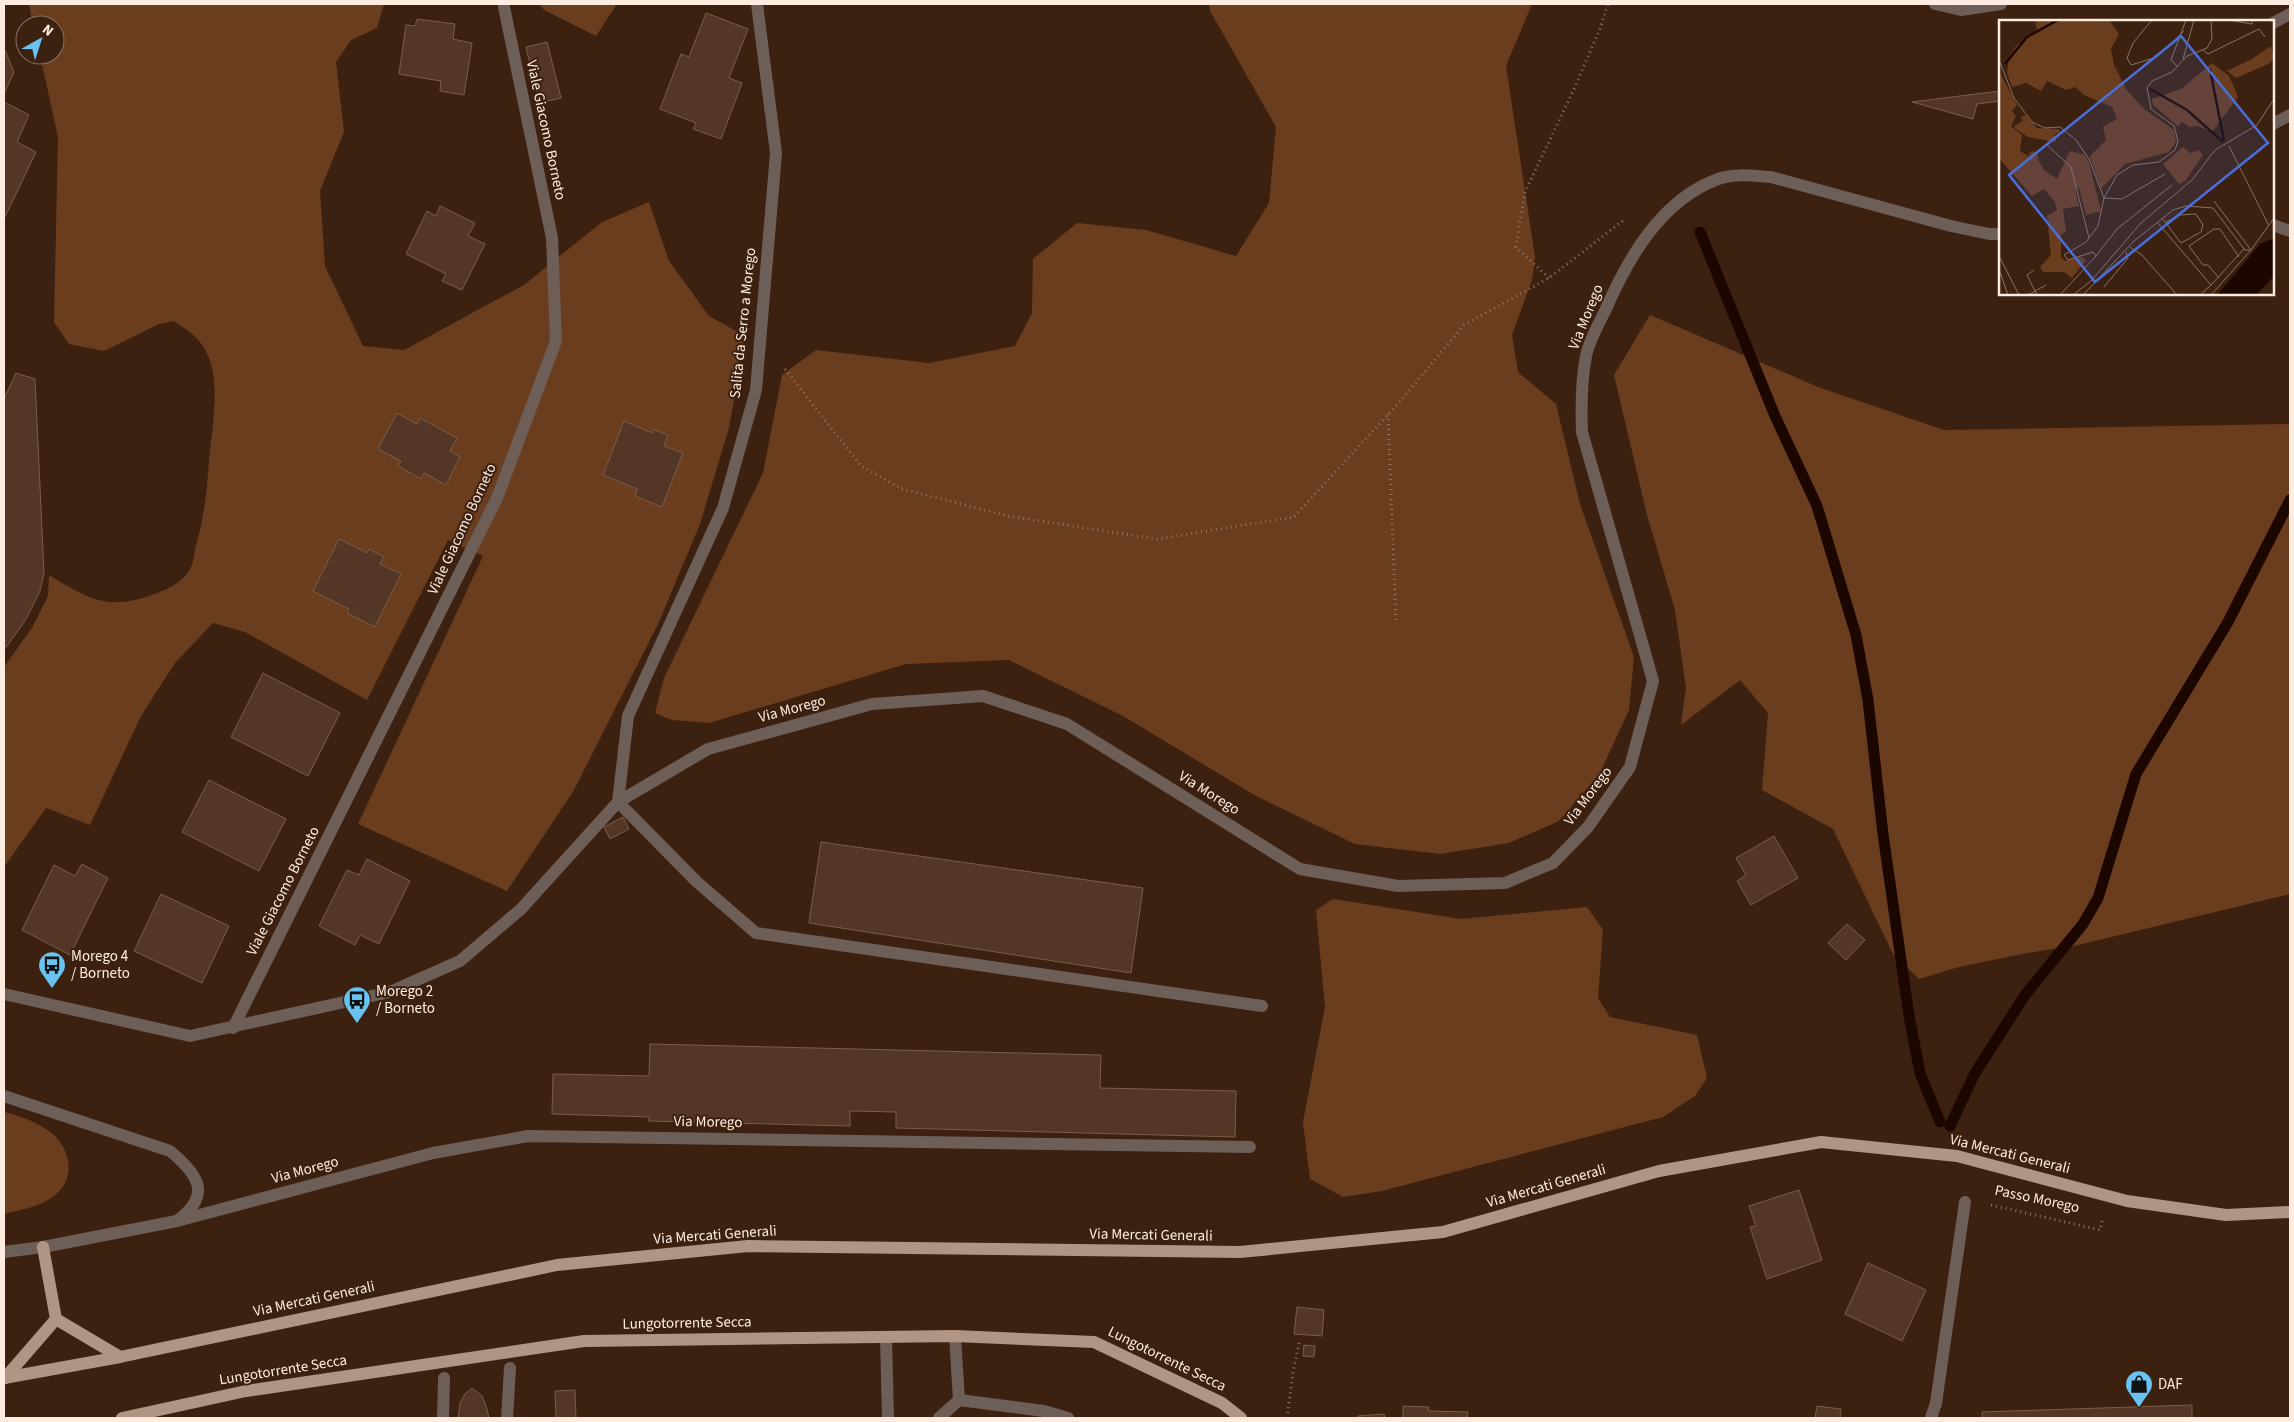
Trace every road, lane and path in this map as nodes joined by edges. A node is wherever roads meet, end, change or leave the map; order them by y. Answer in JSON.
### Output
{"nodes":[{"id":1,"x":757,"y":4,"type":"edge"},
{"id":2,"x":1608,"y":4,"type":"edge"},
{"id":3,"x":1935,"y":4,"type":"edge"},
{"id":4,"x":2001,"y":4,"type":"edge"},
{"id":5,"x":504,"y":7,"type":"dead end"},
{"id":6,"x":2290,"y":14,"type":"edge"},
{"id":7,"x":2274,"y":22,"type":"edge"},
{"id":8,"x":2290,"y":115,"type":"edge"},
{"id":9,"x":2274,"y":123,"type":"edge"},
{"id":10,"x":1631,"y":213,"type":"dead end"},
{"id":11,"x":2274,"y":225,"type":"edge"},
{"id":12,"x":2290,"y":231,"type":"edge"},
{"id":13,"x":1999,"y":234,"type":"edge"},
{"id":14,"x":1549,"y":278,"type":"junction"},
{"id":15,"x":760,"y":338,"type":"junction"},
{"id":16,"x":1388,"y":414,"type":"junction"},
{"id":17,"x":1396,"y":623,"type":"dead end"},
{"id":18,"x":618,"y":802,"type":"junction"},
{"id":19,"x":4,"y":994,"type":"edge"},
{"id":20,"x":1262,"y":1006,"type":"dead end"},
{"id":21,"x":233,"y":1028,"type":"junction"},
{"id":22,"x":4,"y":1096,"type":"edge"},
{"id":23,"x":1250,"y":1147,"type":"dead end"},
{"id":24,"x":1965,"y":1202,"type":"dead end"},
{"id":25,"x":1982,"y":1204,"type":"dead end"},
{"id":26,"x":2290,"y":1212,"type":"edge"},
{"id":27,"x":2102,"y":1219,"type":"dead end"},
{"id":28,"x":176,"y":1221,"type":"junction"},
{"id":29,"x":43,"y":1247,"type":"junction"},
{"id":30,"x":4,"y":1252,"type":"edge"},
{"id":31,"x":56,"y":1320,"type":"junction"},
{"id":32,"x":955,"y":1336,"type":"junction"},
{"id":33,"x":886,"y":1337,"type":"junction"},
{"id":34,"x":1300,"y":1339,"type":"dead end"},
{"id":35,"x":120,"y":1357,"type":"junction"},
{"id":36,"x":510,"y":1368,"type":"dead end"},
{"id":37,"x":5,"y":1378,"type":"edge"},
{"id":38,"x":444,"y":1378,"type":"dead end"},
{"id":39,"x":959,"y":1400,"type":"junction"},
{"id":40,"x":122,"y":1418,"type":"edge"},
{"id":41,"x":443,"y":1418,"type":"edge"},
{"id":42,"x":507,"y":1418,"type":"edge"},
{"id":43,"x":888,"y":1418,"type":"edge"},
{"id":44,"x":940,"y":1418,"type":"edge"},
{"id":45,"x":1068,"y":1418,"type":"edge"},
{"id":46,"x":1241,"y":1418,"type":"edge"},
{"id":47,"x":1287,"y":1418,"type":"edge"},
{"id":48,"x":1931,"y":1418,"type":"edge"}],
"edges":[{"from":1,"to":15,"type":"street","name":"Salita da Serro a Morego"},
{"from":2,"to":14,"type":"path"},
{"from":3,"to":4,"type":"street"},
{"from":5,"to":21,"type":"street","name":"Viale Giacomo Borneto"},
{"from":6,"to":7,"type":"street"},
{"from":8,"to":9,"type":"street"},
{"from":10,"to":14,"type":"path"},
{"from":11,"to":12,"type":"street"},
{"from":13,"to":18,"type":"street","name":"Via Morego"},
{"from":14,"to":16,"type":"path"},
{"from":15,"to":16,"type":"path"},
{"from":15,"to":18,"type":"street","name":"Salita da Serro a Morego"},
{"from":16,"to":17,"type":"path"},
{"from":18,"to":20,"type":"street"},
{"from":18,"to":21,"type":"street","name":"Via Morego"},
{"from":19,"to":21,"type":"street","name":"Via Morego"},
{"from":22,"to":28,"type":"street"},
{"from":23,"to":28,"type":"street","name":"Via Morego"},
{"from":24,"to":48,"type":"street"},
{"from":25,"to":27,"type":"path","name":"Passo Morego"},
{"from":26,"to":35,"type":"main road","name":"Via Mercati Generali"},
{"from":28,"to":29,"type":"street","name":"Via Morego"},
{"from":29,"to":30,"type":"street","name":"Via Morego"},
{"from":29,"to":31,"type":"main road"},
{"from":31,"to":35,"type":"main road"},
{"from":31,"to":37,"type":"main road"},
{"from":32,"to":33,"type":"main road","name":"Lungotorrente Secca"},
{"from":32,"to":39,"type":"street"},
{"from":32,"to":46,"type":"main road","name":"Lungotorrente Secca"},
{"from":33,"to":40,"type":"main road","name":"Lungotorrente Secca"},
{"from":33,"to":43,"type":"street"},
{"from":34,"to":47,"type":"path"},
{"from":35,"to":37,"type":"main road","name":"Via Mercati Generali"},
{"from":36,"to":42,"type":"street"},
{"from":38,"to":41,"type":"street"},
{"from":39,"to":44,"type":"street"},
{"from":39,"to":45,"type":"street"}]}
